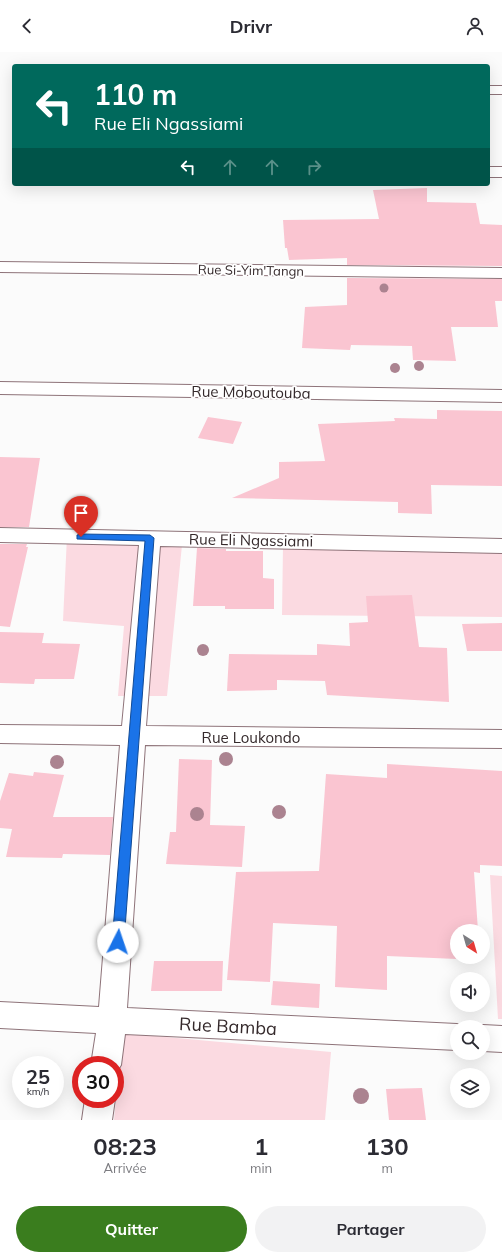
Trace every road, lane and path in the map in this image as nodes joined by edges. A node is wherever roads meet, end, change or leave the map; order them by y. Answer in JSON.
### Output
{"nodes":[{"id":1,"x":490,"y":90,"type":"edge"},
{"id":2,"x":502,"y":90,"type":"edge"},
{"id":3,"x":490,"y":172,"type":"edge"},
{"id":4,"x":502,"y":172,"type":"edge"},
{"id":5,"x":0,"y":267,"type":"edge"},
{"id":6,"x":502,"y":273,"type":"edge"},
{"id":7,"x":0,"y":388,"type":"edge"},
{"id":8,"x":502,"y":396,"type":"edge"},
{"id":9,"x":0,"y":535,"type":"edge"},
{"id":10,"x":150,"y":538,"type":"junction"},
{"id":11,"x":502,"y":546,"type":"edge"},
{"id":12,"x":0,"y":734,"type":"edge"},
{"id":13,"x":133,"y":736,"type":"junction"},
{"id":14,"x":502,"y":739,"type":"edge"},
{"id":15,"x":0,"y":1015,"type":"edge"},
{"id":16,"x":112,"y":1021,"type":"junction"},
{"id":17,"x":450,"y":1037,"type":"edge"},
{"id":18,"x":490,"y":1038,"type":"edge"},
{"id":19,"x":502,"y":1039,"type":"edge"},
{"id":20,"x":107,"y":1056,"type":"edge"},
{"id":21,"x":99,"y":1108,"type":"edge"},
{"id":22,"x":97,"y":1120,"type":"edge"}],
"edges":[{"from":1,"to":2,"type":"street"},
{"from":3,"to":4,"type":"street"},
{"from":5,"to":6,"type":"street","name":"Rue Si-Yim'Tangn"},
{"from":7,"to":8,"type":"street","name":"Rue Moboutouba"},
{"from":9,"to":10,"type":"street","name":"Rue Eli Ngassiami"},
{"from":10,"to":11,"type":"street","name":"Rue Eli Ngassiami"},
{"from":10,"to":13,"type":"street"},
{"from":12,"to":13,"type":"street","name":"Rue Loukondo"},
{"from":13,"to":14,"type":"street","name":"Rue Loukondo"},
{"from":13,"to":16,"type":"street"},
{"from":15,"to":16,"type":"street","name":"Rue Bamba"},
{"from":16,"to":17,"type":"street","name":"Rue Bamba"},
{"from":16,"to":20,"type":"street"},
{"from":18,"to":19,"type":"street"},
{"from":21,"to":22,"type":"street"}]}
